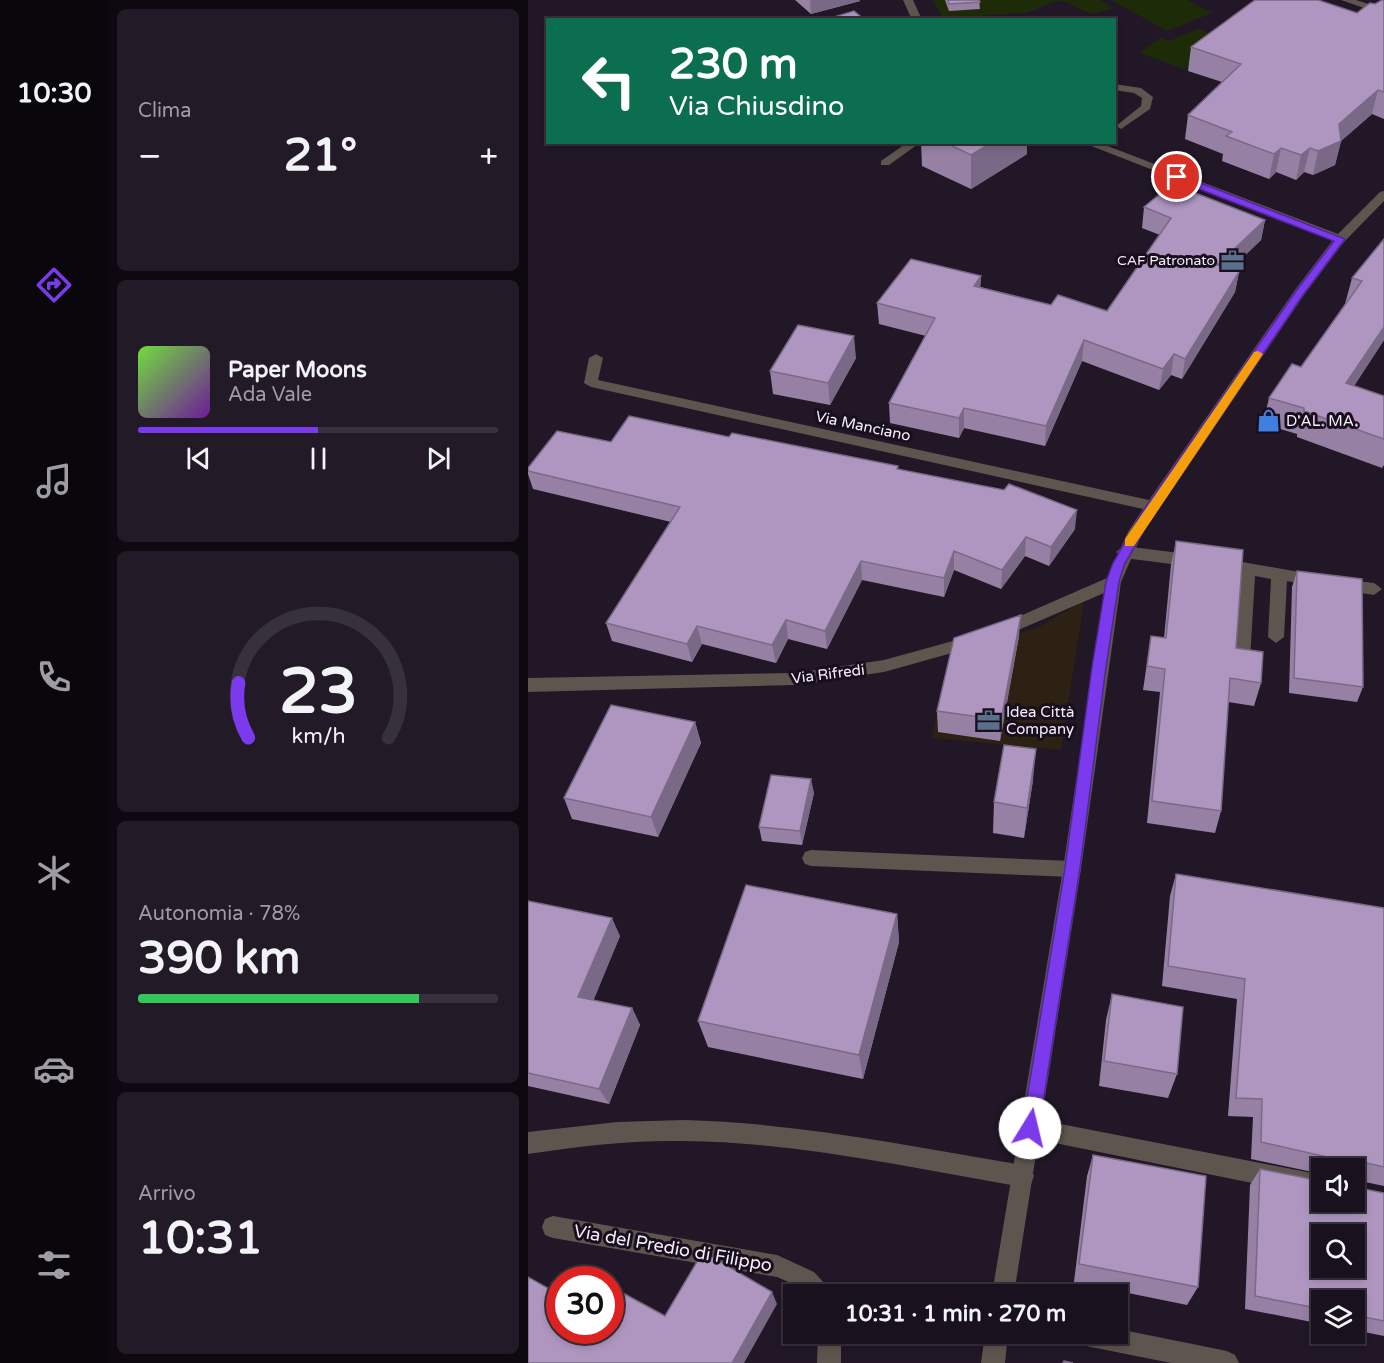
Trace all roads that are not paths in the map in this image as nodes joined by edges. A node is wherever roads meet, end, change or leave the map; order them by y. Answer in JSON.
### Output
{"nodes":[{"id":1,"x":908,"y":0,"type":"edge"},
{"id":2,"x":1346,"y":0,"type":"edge"},
{"id":3,"x":1384,"y":12,"type":"edge"},
{"id":4,"x":916,"y":18,"type":"edge"},
{"id":5,"x":1116,"y":87,"type":"edge"},
{"id":6,"x":1121,"y":126,"type":"dead end"},
{"id":7,"x":913,"y":144,"type":"edge"},
{"id":8,"x":1091,"y":144,"type":"edge"},
{"id":9,"x":885,"y":163,"type":"dead end"},
{"id":10,"x":1384,"y":194,"type":"edge"},
{"id":11,"x":1340,"y":239,"type":"junction"},
{"id":12,"x":596,"y":358,"type":"dead end"},
{"id":13,"x":1154,"y":506,"type":"junction"},
{"id":14,"x":1124,"y":552,"type":"junction"},
{"id":15,"x":1248,"y":567,"type":"junction"},
{"id":16,"x":1279,"y":577,"type":"junction"},
{"id":17,"x":1113,"y":582,"type":"junction"},
{"id":18,"x":1374,"y":589,"type":"dead end"},
{"id":19,"x":1276,"y":637,"type":"dead end"},
{"id":20,"x":1242,"y":660,"type":"edge"},
{"id":21,"x":528,"y":685,"type":"edge"},
{"id":22,"x":812,"y":858,"type":"dead end"},
{"id":23,"x":1072,"y":868,"type":"junction"},
{"id":24,"x":1030,"y":1128,"type":"junction"},
{"id":25,"x":528,"y":1143,"type":"edge"},
{"id":26,"x":1023,"y":1176,"type":"junction"},
{"id":27,"x":1311,"y":1184,"type":"edge"},
{"id":28,"x":553,"y":1227,"type":"dead end"},
{"id":29,"x":810,"y":1284,"type":"edge"},
{"id":30,"x":1006,"y":1284,"type":"edge"},
{"id":31,"x":1128,"y":1343,"type":"edge"},
{"id":32,"x":830,"y":1344,"type":"edge"},
{"id":33,"x":996,"y":1344,"type":"edge"},
{"id":34,"x":829,"y":1363,"type":"edge"},
{"id":35,"x":993,"y":1363,"type":"edge"},
{"id":36,"x":1227,"y":1363,"type":"edge"}],
"edges":[{"from":1,"to":4,"type":"street"},
{"from":2,"to":3,"type":"street"},
{"from":5,"to":6,"type":"street"},
{"from":7,"to":9,"type":"street"},
{"from":8,"to":11,"type":"street"},
{"from":10,"to":11,"type":"street"},
{"from":11,"to":13,"type":"street"},
{"from":12,"to":13,"type":"street","name":"Via Manciano"},
{"from":13,"to":14,"type":"street"},
{"from":14,"to":15,"type":"street"},
{"from":14,"to":17,"type":"street"},
{"from":15,"to":16,"type":"street"},
{"from":15,"to":20,"type":"street"},
{"from":16,"to":18,"type":"street"},
{"from":16,"to":19,"type":"street"},
{"from":17,"to":21,"type":"street","name":"Via Rifredi"},
{"from":17,"to":23,"type":"street"},
{"from":22,"to":23,"type":"street"},
{"from":23,"to":24,"type":"street"},
{"from":24,"to":26,"type":"street"},
{"from":24,"to":27,"type":"street"},
{"from":25,"to":26,"type":"street"},
{"from":26,"to":30,"type":"street"},
{"from":28,"to":29,"type":"street","name":"Via del Predio di Filippo"},
{"from":31,"to":36,"type":"street"},
{"from":32,"to":34,"type":"street"},
{"from":33,"to":35,"type":"street"}]}
